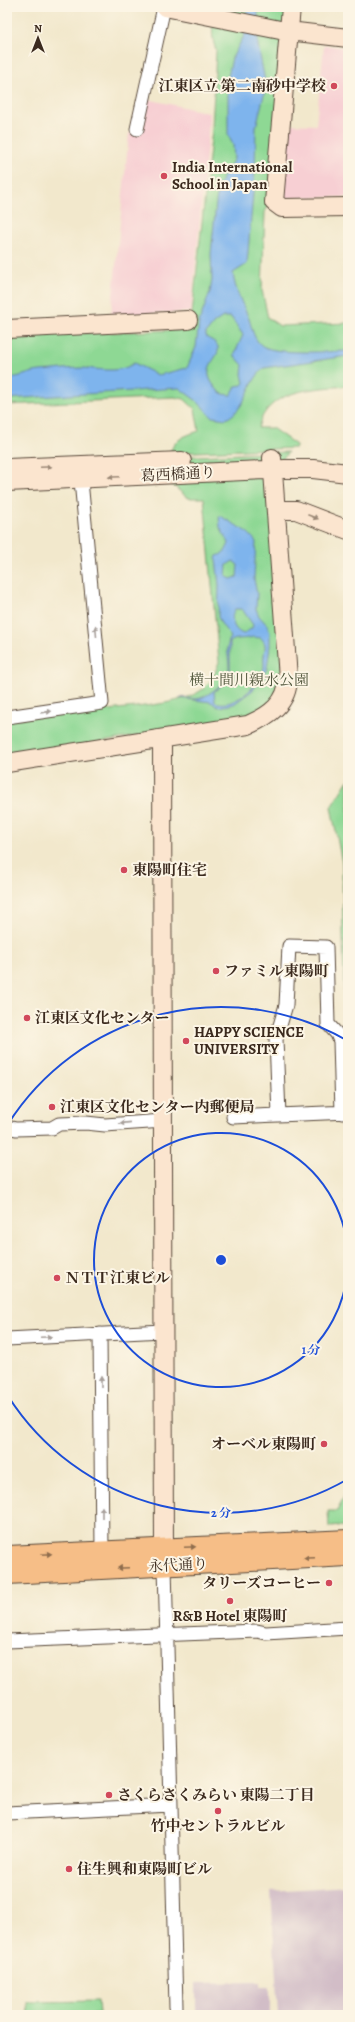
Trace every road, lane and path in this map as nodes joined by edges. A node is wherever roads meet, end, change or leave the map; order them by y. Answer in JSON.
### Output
{"nodes":[{"id":1,"x":164,"y":7,"type":"edge"},
{"id":2,"x":291,"y":7,"type":"edge"},
{"id":3,"x":289,"y":32,"type":"junction"},
{"id":4,"x":348,"y":38,"type":"edge"},
{"id":5,"x":137,"y":129,"type":"dead end"},
{"id":6,"x":348,"y":207,"type":"edge"},
{"id":7,"x":188,"y":320,"type":"dead end"},
{"id":8,"x":7,"y":329,"type":"edge"},
{"id":9,"x":348,"y":462,"type":"edge"},
{"id":10,"x":273,"y":464,"type":"junction"},
{"id":11,"x":7,"y":468,"type":"edge"},
{"id":12,"x":81,"y":472,"type":"junction"},
{"id":13,"x":348,"y":474,"type":"edge"},
{"id":14,"x":7,"y":482,"type":"edge"},
{"id":15,"x":276,"y":510,"type":"junction"},
{"id":16,"x":348,"y":530,"type":"edge"},
{"id":17,"x":7,"y":717,"type":"edge"},
{"id":18,"x":162,"y":739,"type":"junction"},
{"id":19,"x":7,"y":762,"type":"edge"},
{"id":20,"x":345,"y":1113,"type":"edge"},
{"id":21,"x":280,"y":1115,"type":"junction"},
{"id":22,"x":233,"y":1117,"type":"dead end"},
{"id":23,"x":164,"y":1121,"type":"junction"},
{"id":24,"x":7,"y":1126,"type":"edge"},
{"id":25,"x":163,"y":1331,"type":"junction"},
{"id":26,"x":100,"y":1334,"type":"junction"},
{"id":27,"x":7,"y":1339,"type":"edge"},
{"id":28,"x":346,"y":1550,"type":"edge"},
{"id":29,"x":102,"y":1551,"type":"junction"},
{"id":30,"x":7,"y":1556,"type":"edge"},
{"id":31,"x":164,"y":1557,"type":"junction"},
{"id":32,"x":7,"y":1574,"type":"edge"},
{"id":33,"x":348,"y":1628,"type":"edge"},
{"id":34,"x":166,"y":1636,"type":"junction"},
{"id":35,"x":7,"y":1641,"type":"edge"},
{"id":36,"x":170,"y":1805,"type":"junction"},
{"id":37,"x":7,"y":1813,"type":"edge"},
{"id":38,"x":176,"y":2006,"type":"dead end"}],
"edges":[{"from":1,"to":3,"type":"street"},
{"from":1,"to":5,"type":"street"},
{"from":2,"to":3,"type":"street"},
{"from":3,"to":4,"type":"street"},
{"from":3,"to":6,"type":"street"},
{"from":7,"to":8,"type":"street"},
{"from":9,"to":10,"type":"street","name":"葛西橋通り"},
{"from":10,"to":12,"type":"street","name":"葛西橋通り"},
{"from":10,"to":13,"type":"street","name":"葛西橋通り"},
{"from":10,"to":15,"type":"street"},
{"from":11,"to":12,"type":"street","name":"葛西橋通り","one_way":true},
{"from":12,"to":14,"type":"street","name":"葛西橋通り"},
{"from":17,"to":12,"type":"street","one_way":true},
{"from":15,"to":16,"type":"street","one_way":true},
{"from":15,"to":18,"type":"street"},
{"from":18,"to":19,"type":"street"},
{"from":18,"to":23,"type":"street"},
{"from":20,"to":21,"type":"street"},
{"from":20,"to":21,"type":"street"},
{"from":21,"to":22,"type":"street"},
{"from":23,"to":24,"type":"street","one_way":true},
{"from":23,"to":25,"type":"street"},
{"from":25,"to":26,"type":"street"},
{"from":25,"to":31,"type":"street"},
{"from":27,"to":26,"type":"street","one_way":true},
{"from":29,"to":26,"type":"street","one_way":true},
{"from":28,"to":31,"type":"main road","name":"永代通り"},
{"from":30,"to":29,"type":"main road","name":"永代通り","one_way":true},
{"from":29,"to":31,"type":"main road","name":"永代通り"},
{"from":31,"to":32,"type":"main road","name":"永代通り","one_way":true},
{"from":31,"to":34,"type":"street"},
{"from":33,"to":34,"type":"street"},
{"from":34,"to":35,"type":"street"},
{"from":34,"to":36,"type":"street"},
{"from":36,"to":37,"type":"street"},
{"from":36,"to":38,"type":"street"}]}
